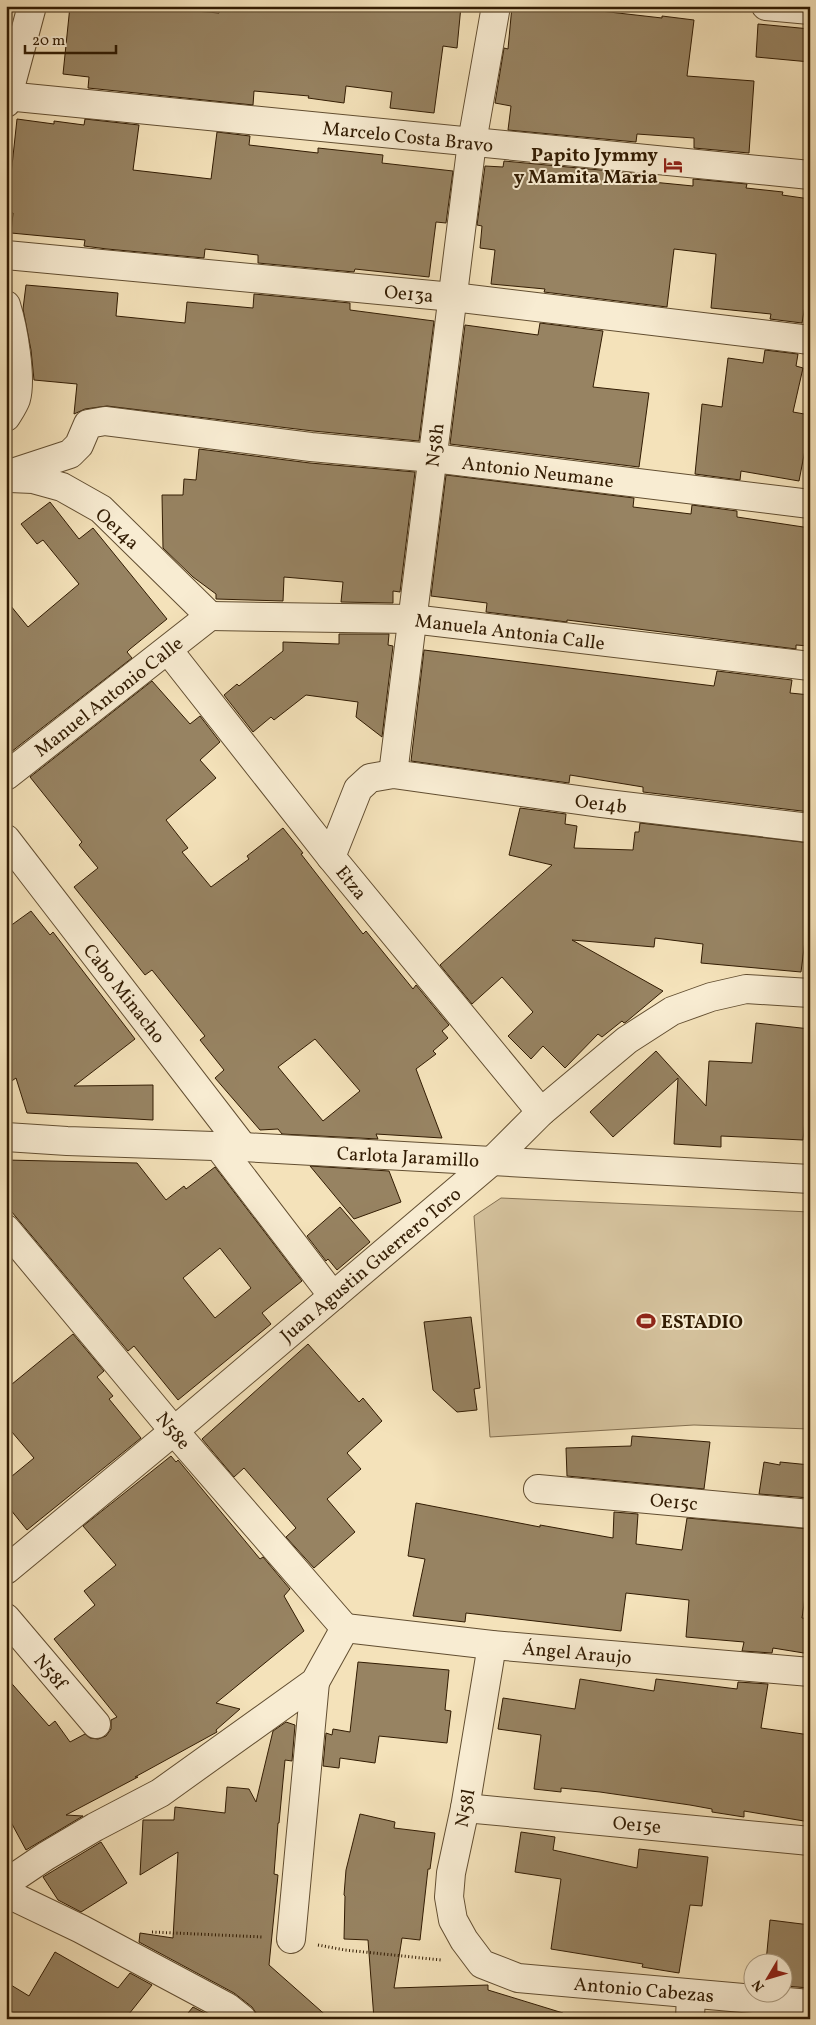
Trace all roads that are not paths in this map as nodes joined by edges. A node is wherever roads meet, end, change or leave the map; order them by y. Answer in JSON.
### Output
{"nodes":[{"id":1,"x":32,"y":6,"type":"edge"},
{"id":2,"x":496,"y":6,"type":"edge"},
{"id":3,"x":766,"y":6,"type":"edge"},
{"id":4,"x":810,"y":10,"type":"edge"},
{"id":5,"x":7,"y":98,"type":"edge"},
{"id":6,"x":472,"y":142,"type":"junction"},
{"id":7,"x":810,"y":175,"type":"edge"},
{"id":8,"x":6,"y":255,"type":"edge"},
{"id":9,"x":453,"y":297,"type":"junction"},
{"id":10,"x":6,"y":305,"type":"edge"},
{"id":11,"x":810,"y":340,"type":"edge"},
{"id":12,"x":11,"y":408,"type":"edge"},
{"id":13,"x":433,"y":458,"type":"junction"},
{"id":14,"x":6,"y":476,"type":"edge"},
{"id":15,"x":810,"y":504,"type":"edge"},
{"id":16,"x":210,"y":616,"type":"junction"},
{"id":17,"x":412,"y":619,"type":"junction"},
{"id":18,"x":168,"y":650,"type":"junction"},
{"id":19,"x":810,"y":666,"type":"edge"},
{"id":20,"x":392,"y":774,"type":"junction"},
{"id":21,"x":6,"y":776,"type":"edge"},
{"id":22,"x":810,"y":828,"type":"edge"},
{"id":23,"x":6,"y":839,"type":"edge"},
{"id":24,"x":332,"y":857,"type":"junction"},
{"id":25,"x":810,"y":993,"type":"edge"},
{"id":26,"x":541,"y":1112,"type":"junction"},
{"id":27,"x":6,"y":1137,"type":"edge"},
{"id":28,"x":231,"y":1147,"type":"junction"},
{"id":29,"x":492,"y":1161,"type":"junction"},
{"id":30,"x":810,"y":1179,"type":"edge"},
{"id":31,"x":6,"y":1229,"type":"edge"},
{"id":32,"x":333,"y":1296,"type":"junction"},
{"id":33,"x":174,"y":1431,"type":"junction"},
{"id":34,"x":538,"y":1489,"type":"dead end"},
{"id":35,"x":810,"y":1514,"type":"edge"},
{"id":36,"x":6,"y":1570,"type":"edge"},
{"id":37,"x":6,"y":1618,"type":"edge"},
{"id":38,"x":344,"y":1628,"type":"junction"},
{"id":39,"x":492,"y":1645,"type":"junction"},
{"id":40,"x":810,"y":1672,"type":"edge"},
{"id":41,"x":316,"y":1682,"type":"junction"},
{"id":42,"x":96,"y":1724,"type":"dead end"},
{"id":43,"x":465,"y":1808,"type":"junction"},
{"id":44,"x":810,"y":1841,"type":"edge"},
{"id":45,"x":6,"y":1883,"type":"edge"},
{"id":46,"x":6,"y":1893,"type":"edge"},
{"id":47,"x":290,"y":1939,"type":"dead end"},
{"id":48,"x":482,"y":1964,"type":"joint"},
{"id":49,"x":810,"y":2004,"type":"edge"},
{"id":50,"x":691,"y":2007,"type":"edge"},
{"id":51,"x":242,"y":2019,"type":"edge"}],
"edges":[{"from":1,"to":5,"type":"street"},
{"from":2,"to":6,"type":"street","name":"N58h"},
{"from":3,"to":4,"type":"street"},
{"from":5,"to":6,"type":"street","name":"Marcelo Costa Bravo"},
{"from":6,"to":7,"type":"street","name":"Marcelo Costa Bravo"},
{"from":6,"to":9,"type":"street","name":"N58h"},
{"from":8,"to":9,"type":"street","name":"Oe13a"},
{"from":9,"to":11,"type":"street","name":"Oe13a"},
{"from":9,"to":13,"type":"street","name":"N58h"},
{"from":10,"to":12,"type":"street"},
{"from":13,"to":14,"type":"street","name":"Antonio Neumane"},
{"from":13,"to":15,"type":"street","name":"Antonio Neumane"},
{"from":13,"to":17,"type":"street","name":"N58h"},
{"from":14,"to":16,"type":"street","name":"Oe14a"},
{"from":16,"to":17,"type":"street","name":"Manuela Antonia Calle"},
{"from":16,"to":18,"type":"street","name":"Manuel Antonio Calle"},
{"from":17,"to":19,"type":"street","name":"Manuela Antonia Calle"},
{"from":17,"to":20,"type":"street","name":"N58h"},
{"from":18,"to":21,"type":"street","name":"Manuel Antonio Calle"},
{"from":18,"to":24,"type":"street","name":"Etza"},
{"from":20,"to":22,"type":"street","name":"Oe14b"},
{"from":20,"to":24,"type":"street"},
{"from":23,"to":28,"type":"street","name":"Cabo Minacho"},
{"from":24,"to":26,"type":"street","name":"Etza"},
{"from":25,"to":26,"type":"street","name":"Juan Agustin Guerrero Toro"},
{"from":26,"to":29,"type":"street","name":"Juan Agustin Guerrero Toro"},
{"from":27,"to":28,"type":"street","name":"Carlota Jaramillo"},
{"from":28,"to":29,"type":"street","name":"Carlota Jaramillo"},
{"from":28,"to":32,"type":"street","name":"Cabo Minacho"},
{"from":29,"to":30,"type":"street","name":"Carlota Jaramillo"},
{"from":29,"to":32,"type":"street","name":"Juan Agustin Guerrero Toro"},
{"from":31,"to":33,"type":"street","name":"N58e"},
{"from":32,"to":33,"type":"street","name":"Juan Agustin Guerrero Toro"},
{"from":33,"to":36,"type":"street","name":"Juan Agustin Guerrero Toro"},
{"from":33,"to":38,"type":"street","name":"N58e"},
{"from":34,"to":35,"type":"street","name":"Oe15c"},
{"from":37,"to":42,"type":"street","name":"N58f"},
{"from":38,"to":39,"type":"street","name":"Ángel Araujo"},
{"from":38,"to":41,"type":"street"},
{"from":39,"to":40,"type":"street","name":"Ángel Araujo"},
{"from":39,"to":43,"type":"street","name":"N58l"},
{"from":41,"to":45,"type":"street"},
{"from":41,"to":47,"type":"street"},
{"from":43,"to":44,"type":"street","name":"Oe15e"},
{"from":43,"to":48,"type":"street","name":"N58l"},
{"from":46,"to":51,"type":"street"},
{"from":48,"to":50,"type":"street","name":"Antonio Cabezas"},
{"from":49,"to":50,"type":"street","name":"Antonio Cabezas"}]}
